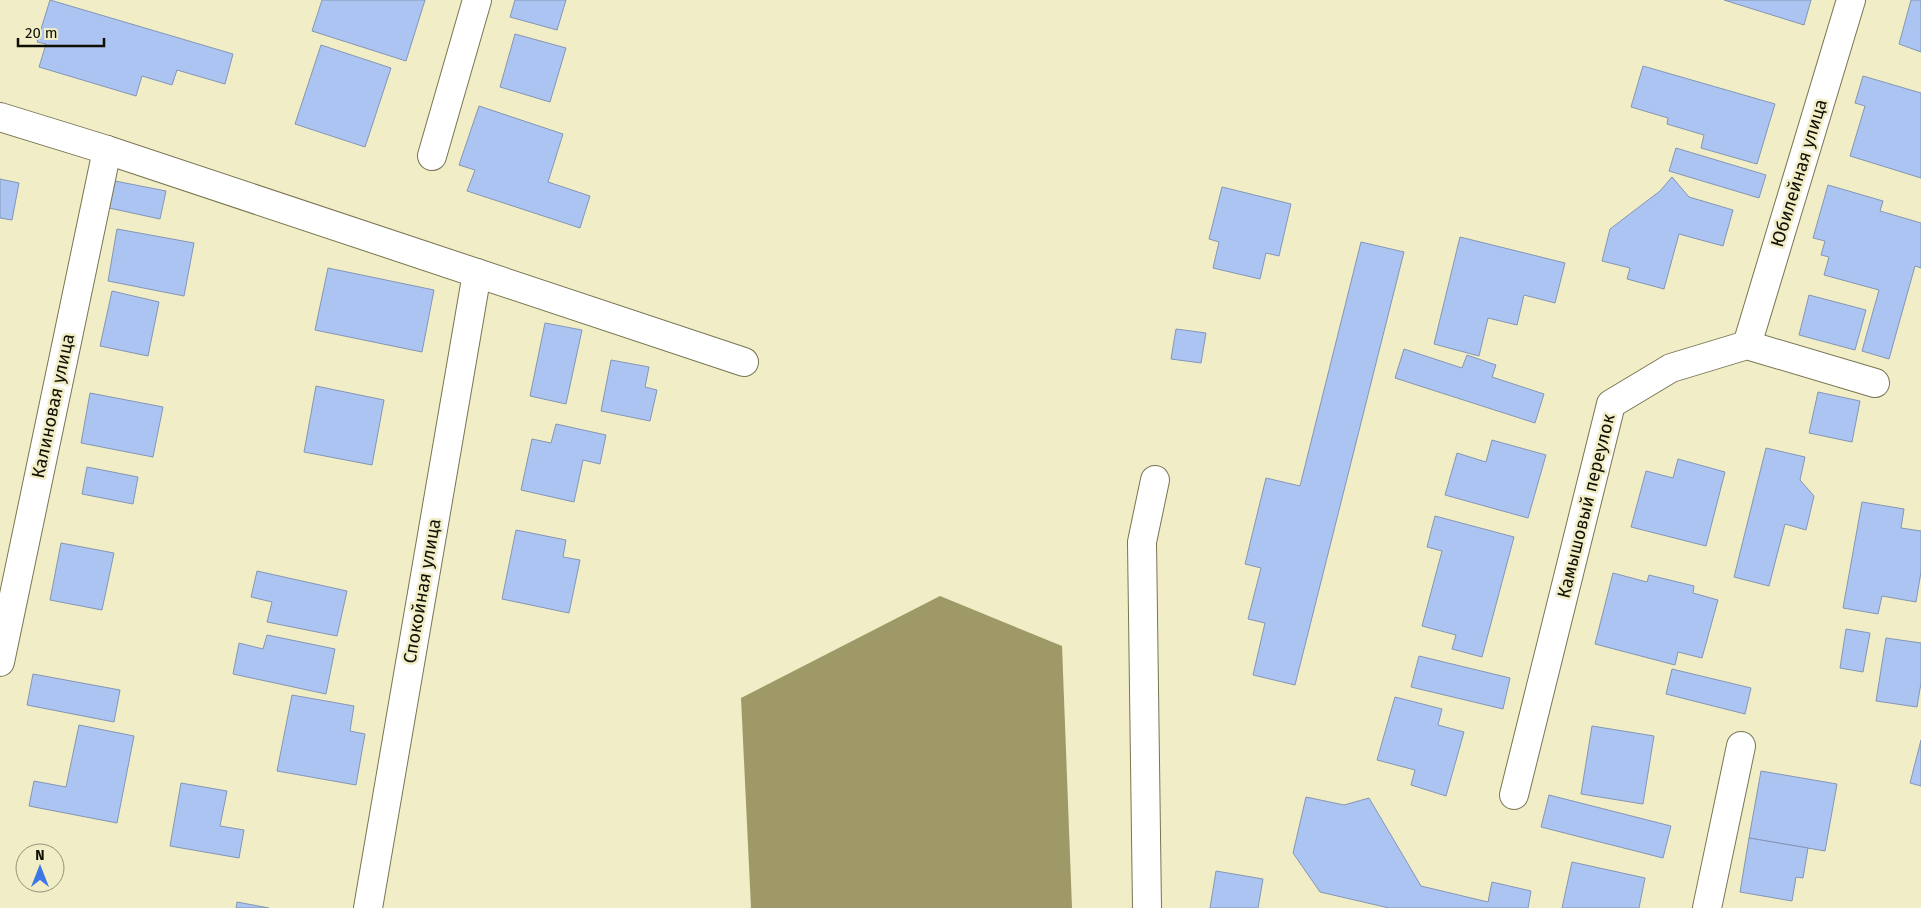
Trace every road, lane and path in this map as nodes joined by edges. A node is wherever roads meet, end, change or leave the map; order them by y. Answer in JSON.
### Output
{"nodes":[{"id":1,"x":477,"y":0,"type":"edge"},
{"id":2,"x":1851,"y":0,"type":"edge"},
{"id":3,"x":0,"y":117,"type":"edge"},
{"id":4,"x":107,"y":150,"type":"junction"},
{"id":5,"x":432,"y":156,"type":"dead end"},
{"id":6,"x":477,"y":273,"type":"junction"},
{"id":7,"x":1748,"y":345,"type":"junction"},
{"id":8,"x":744,"y":362,"type":"dead end"},
{"id":9,"x":1875,"y":384,"type":"dead end"},
{"id":10,"x":1155,"y":480,"type":"dead end"},
{"id":11,"x":0,"y":662,"type":"edge"},
{"id":12,"x":1741,"y":746,"type":"dead end"},
{"id":13,"x":1514,"y":794,"type":"dead end"},
{"id":14,"x":368,"y":908,"type":"edge"},
{"id":15,"x":1147,"y":908,"type":"edge"},
{"id":16,"x":1707,"y":908,"type":"edge"}],
"edges":[{"from":1,"to":5,"type":"street"},
{"from":2,"to":7,"type":"street","name":"Юбилейная улица"},
{"from":3,"to":4,"type":"street"},
{"from":4,"to":6,"type":"street"},
{"from":4,"to":11,"type":"street","name":"Калиновая улица"},
{"from":6,"to":8,"type":"street"},
{"from":6,"to":14,"type":"street","name":"Спокойная улица"},
{"from":7,"to":9,"type":"street"},
{"from":7,"to":13,"type":"street","name":"Камышовый переулок"},
{"from":10,"to":15,"type":"street"},
{"from":12,"to":16,"type":"street"}]}
